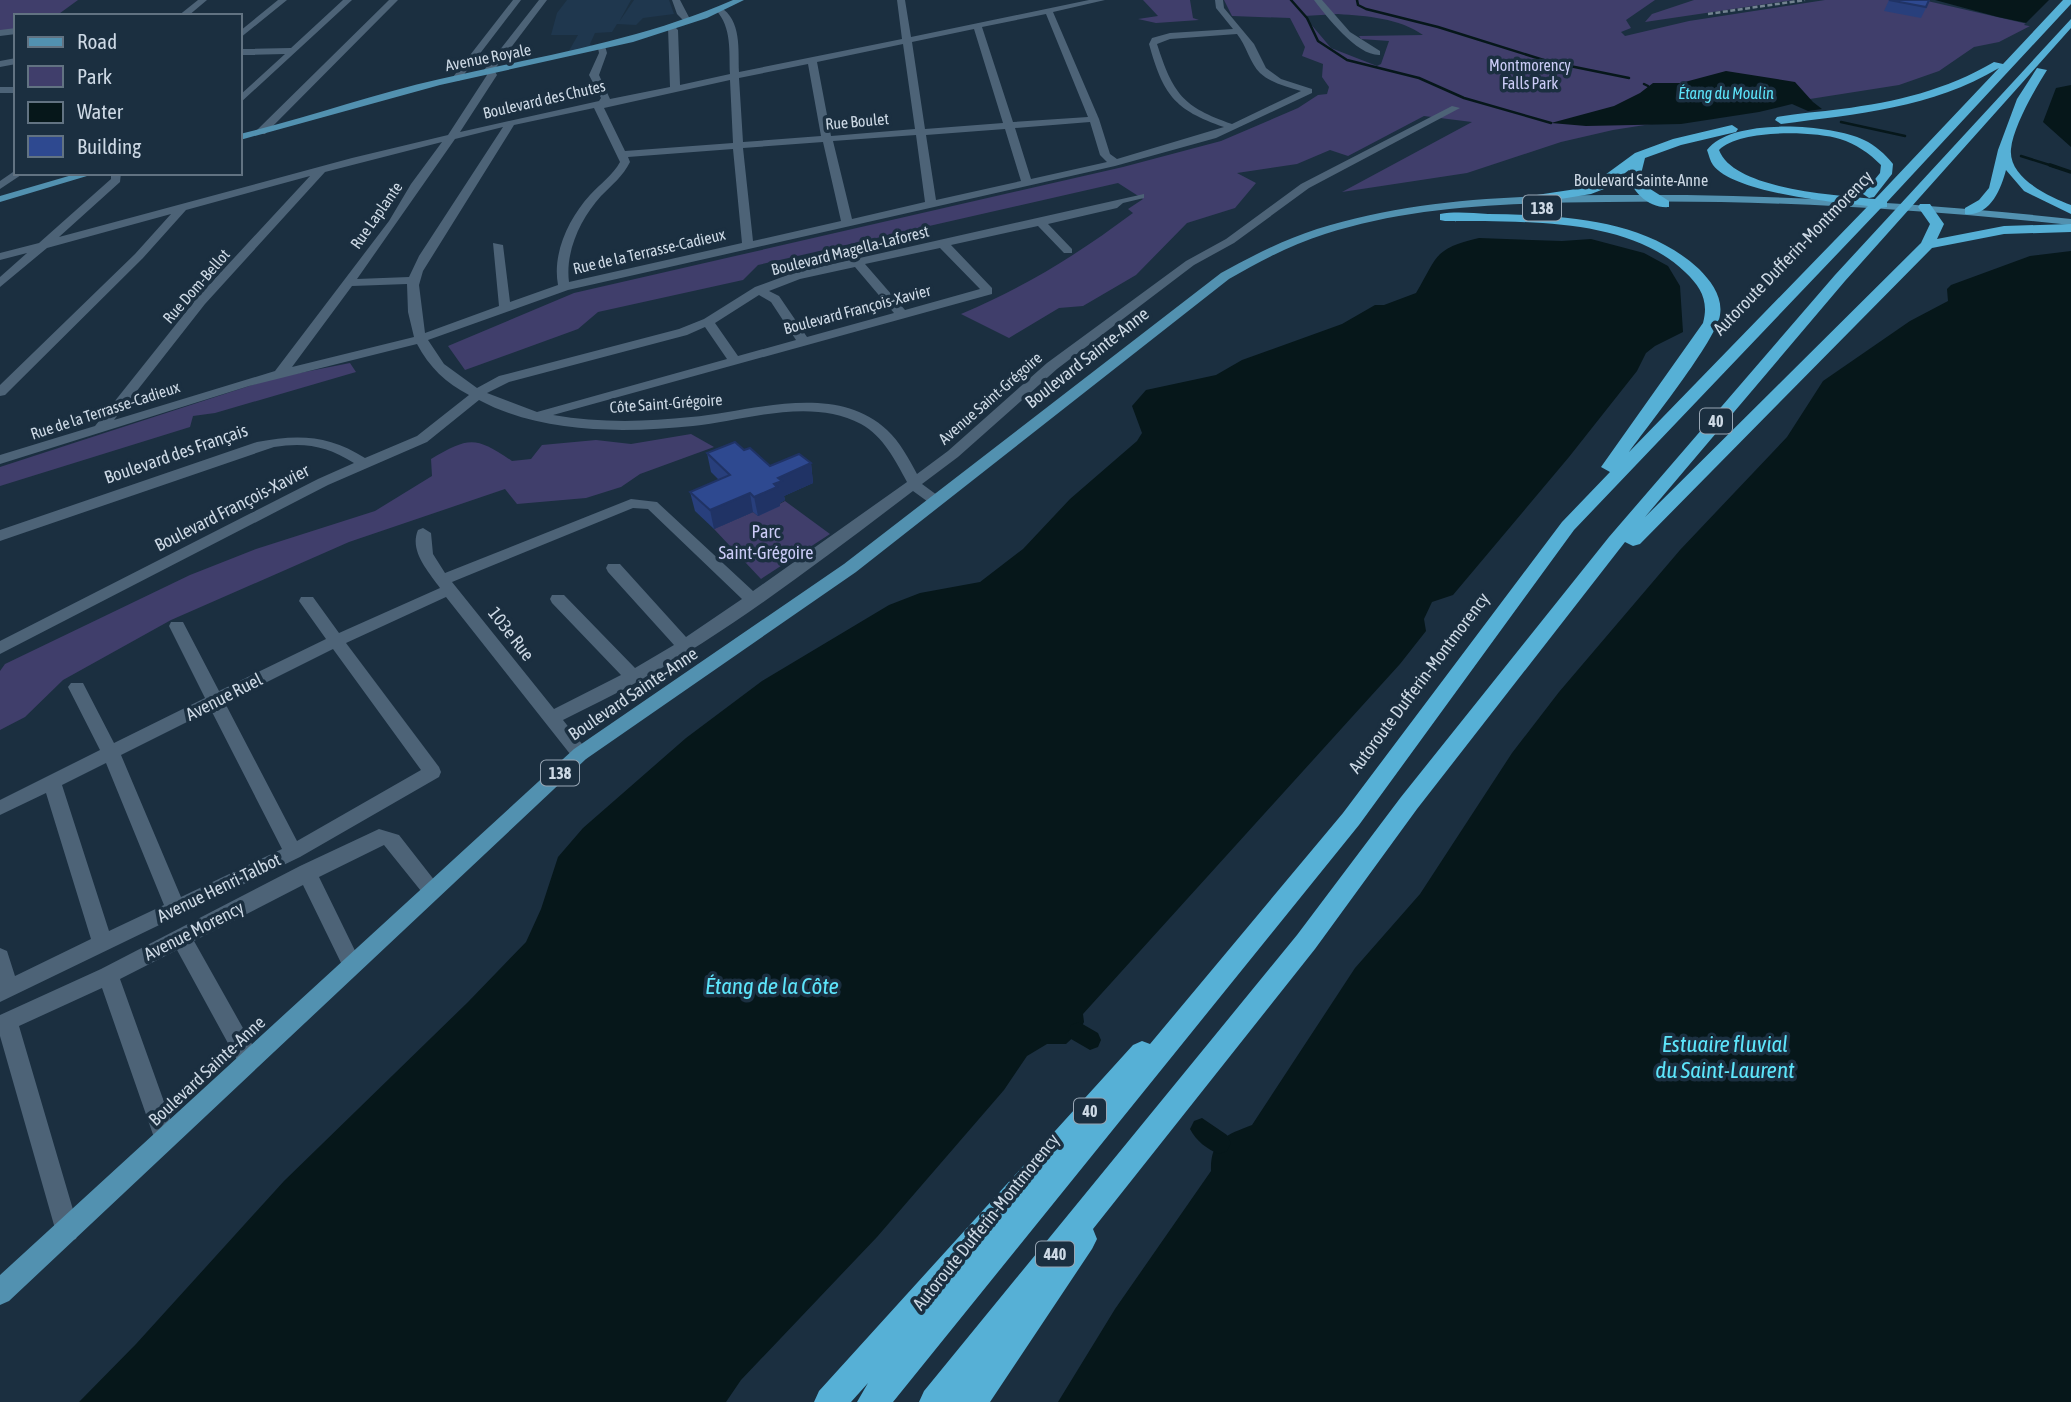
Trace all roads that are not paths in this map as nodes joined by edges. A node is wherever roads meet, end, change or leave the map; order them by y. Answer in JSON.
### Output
{"nodes":[{"id":1,"x":203,"y":0,"type":"edge"},
{"id":2,"x":282,"y":0,"type":"edge"},
{"id":3,"x":348,"y":0,"type":"edge"},
{"id":4,"x":394,"y":0,"type":"edge"},
{"id":5,"x":517,"y":0,"type":"edge"},
{"id":6,"x":543,"y":0,"type":"edge"},
{"id":7,"x":676,"y":0,"type":"edge"},
{"id":8,"x":740,"y":0,"type":"edge"},
{"id":9,"x":901,"y":0,"type":"edge"},
{"id":10,"x":1101,"y":0,"type":"edge"},
{"id":11,"x":1219,"y":0,"type":"edge"},
{"id":12,"x":1318,"y":0,"type":"edge"},
{"id":13,"x":2069,"y":0,"type":"edge"},
{"id":14,"x":720,"y":10,"type":"junction"},
{"id":15,"x":1049,"y":12,"type":"junction"},
{"id":16,"x":185,"y":14,"type":"edge"},
{"id":17,"x":689,"y":21,"type":"junction"},
{"id":18,"x":977,"y":26,"type":"junction"},
{"id":19,"x":672,"y":27,"type":"junction"},
{"id":20,"x":2066,"y":27,"type":"edge"},
{"id":21,"x":1238,"y":31,"type":"junction"},
{"id":22,"x":242,"y":34,"type":"edge"},
{"id":23,"x":907,"y":40,"type":"junction"},
{"id":24,"x":2031,"y":40,"type":"junction"},
{"id":25,"x":602,"y":48,"type":"junction"},
{"id":26,"x":293,"y":51,"type":"junction"},
{"id":27,"x":242,"y":52,"type":"edge"},
{"id":28,"x":1377,"y":53,"type":"dead end"},
{"id":29,"x":812,"y":60,"type":"junction"},
{"id":30,"x":7,"y":63,"type":"edge"},
{"id":31,"x":490,"y":72,"type":"junction"},
{"id":32,"x":0,"y":74,"type":"edge"},
{"id":33,"x":736,"y":75,"type":"junction"},
{"id":34,"x":456,"y":79,"type":"junction"},
{"id":35,"x":675,"y":87,"type":"junction"},
{"id":36,"x":242,"y":98,"type":"edge"},
{"id":37,"x":604,"y":102,"type":"junction"},
{"id":38,"x":1455,"y":108,"type":"dead end"},
{"id":39,"x":1094,"y":118,"type":"junction"},
{"id":40,"x":509,"y":122,"type":"junction"},
{"id":41,"x":1010,"y":126,"type":"junction"},
{"id":42,"x":1233,"y":127,"type":"junction"},
{"id":43,"x":261,"y":132,"type":"junction"},
{"id":44,"x":921,"y":132,"type":"junction"},
{"id":45,"x":453,"y":136,"type":"junction"},
{"id":46,"x":242,"y":137,"type":"edge"},
{"id":47,"x":827,"y":139,"type":"junction"},
{"id":48,"x":738,"y":145,"type":"junction"},
{"id":49,"x":2004,"y":150,"type":"junction"},
{"id":50,"x":624,"y":154,"type":"junction"},
{"id":51,"x":1639,"y":156,"type":"junction"},
{"id":52,"x":1115,"y":163,"type":"junction"},
{"id":53,"x":322,"y":169,"type":"junction"},
{"id":54,"x":14,"y":175,"type":"edge"},
{"id":55,"x":85,"y":175,"type":"edge"},
{"id":56,"x":116,"y":175,"type":"edge"},
{"id":57,"x":1027,"y":182,"type":"junction"},
{"id":58,"x":0,"y":186,"type":"edge"},
{"id":59,"x":1140,"y":196,"type":"dead end"},
{"id":60,"x":0,"y":199,"type":"edge"},
{"id":61,"x":1530,"y":200,"type":"junction"},
{"id":62,"x":1658,"y":201,"type":"junction"},
{"id":63,"x":1883,"y":201,"type":"junction"},
{"id":64,"x":931,"y":205,"type":"junction"},
{"id":65,"x":183,"y":207,"type":"junction"},
{"id":66,"x":2071,"y":210,"type":"edge"},
{"id":67,"x":1929,"y":211,"type":"junction"},
{"id":68,"x":1970,"y":211,"type":"junction"},
{"id":69,"x":1445,"y":217,"type":"junction"},
{"id":70,"x":1040,"y":222,"type":"junction"},
{"id":71,"x":2071,"y":222,"type":"edge"},
{"id":72,"x":847,"y":223,"type":"junction"},
{"id":73,"x":2071,"y":229,"type":"edge"},
{"id":74,"x":942,"y":243,"type":"junction"},
{"id":75,"x":47,"y":244,"type":"junction"},
{"id":76,"x":497,"y":245,"type":"dead end"},
{"id":77,"x":748,"y":245,"type":"junction"},
{"id":78,"x":1927,"y":245,"type":"junction"},
{"id":79,"x":1068,"y":251,"type":"dead end"},
{"id":80,"x":0,"y":257,"type":"edge"},
{"id":81,"x":857,"y":262,"type":"junction"},
{"id":82,"x":414,"y":279,"type":"junction"},
{"id":83,"x":0,"y":283,"type":"edge"},
{"id":84,"x":346,"y":283,"type":"junction"},
{"id":85,"x":564,"y":287,"type":"junction"},
{"id":86,"x":759,"y":290,"type":"junction"},
{"id":87,"x":505,"y":308,"type":"junction"},
{"id":88,"x":902,"y":315,"type":"junction"},
{"id":89,"x":1173,"y":318,"type":"junction"},
{"id":90,"x":708,"y":323,"type":"junction"},
{"id":91,"x":1749,"y":337,"type":"junction"},
{"id":92,"x":420,"y":339,"type":"junction"},
{"id":93,"x":803,"y":341,"type":"junction"},
{"id":94,"x":735,"y":361,"type":"junction"},
{"id":95,"x":280,"y":374,"type":"junction"},
{"id":96,"x":0,"y":392,"type":"edge"},
{"id":97,"x":476,"y":395,"type":"junction"},
{"id":98,"x":536,"y":416,"type":"junction"},
{"id":99,"x":100,"y":428,"type":"junction"},
{"id":100,"x":0,"y":460,"type":"edge"},
{"id":101,"x":364,"y":464,"type":"junction"},
{"id":102,"x":915,"y":485,"type":"junction"},
{"id":103,"x":936,"y":501,"type":"junction"},
{"id":104,"x":1568,"y":526,"type":"junction"},
{"id":105,"x":423,"y":533,"type":"dead end"},
{"id":106,"x":0,"y":536,"type":"edge"},
{"id":107,"x":614,"y":568,"type":"dead end"},
{"id":108,"x":447,"y":584,"type":"junction"},
{"id":109,"x":558,"y":599,"type":"dead end"},
{"id":110,"x":753,"y":600,"type":"junction"},
{"id":111,"x":307,"y":601,"type":"dead end"},
{"id":112,"x":177,"y":626,"type":"dead end"},
{"id":113,"x":1542,"y":631,"type":"junction"},
{"id":114,"x":338,"y":640,"type":"junction"},
{"id":115,"x":685,"y":646,"type":"junction"},
{"id":116,"x":0,"y":648,"type":"edge"},
{"id":117,"x":634,"y":677,"type":"junction"},
{"id":118,"x":77,"y":687,"type":"dead end"},
{"id":119,"x":217,"y":701,"type":"junction"},
{"id":120,"x":551,"y":718,"type":"junction"},
{"id":121,"x":111,"y":754,"type":"junction"},
{"id":122,"x":580,"y":754,"type":"junction"},
{"id":123,"x":52,"y":783,"type":"junction"},
{"id":124,"x":0,"y":808,"type":"edge"},
{"id":125,"x":1351,"y":819,"type":"junction"},
{"id":126,"x":293,"y":852,"type":"junction"},
{"id":127,"x":307,"y":872,"type":"junction"},
{"id":128,"x":432,"y":890,"type":"junction"},
{"id":129,"x":176,"y":909,"type":"junction"},
{"id":130,"x":181,"y":938,"type":"junction"},
{"id":131,"x":103,"y":944,"type":"junction"},
{"id":132,"x":0,"y":957,"type":"edge"},
{"id":133,"x":352,"y":965,"type":"junction"},
{"id":134,"x":108,"y":975,"type":"junction"},
{"id":135,"x":4,"y":991,"type":"edge"},
{"id":136,"x":3,"y":1023,"type":"edge"},
{"id":137,"x":250,"y":1060,"type":"junction"},
{"id":138,"x":1174,"y":1106,"type":"junction"},
{"id":139,"x":165,"y":1139,"type":"junction"},
{"id":140,"x":67,"y":1230,"type":"junction"},
{"id":141,"x":1,"y":1289,"type":"edge"},
{"id":142,"x":830,"y":1402,"type":"edge"},
{"id":143,"x":873,"y":1402,"type":"edge"},
{"id":144,"x":935,"y":1402,"type":"edge"},
{"id":145,"x":971,"y":1402,"type":"edge"}],
"edges":[{"from":1,"to":16,"type":"street"},
{"from":2,"to":22,"type":"street"},
{"from":3,"to":26,"type":"street"},
{"from":4,"to":43,"type":"street"},
{"from":5,"to":34,"type":"street"},
{"from":6,"to":31,"type":"street","name":"Rue Laplante"},
{"from":7,"to":17,"type":"street"},
{"from":8,"to":14,"type":"main road","name":"Avenue Royale"},
{"from":9,"to":23,"type":"street"},
{"from":10,"to":15,"type":"street","name":"Boulevard des Chutes"},
{"from":11,"to":21,"type":"street"},
{"from":12,"to":28,"type":"street"},
{"from":13,"to":24,"type":"highway","name":"Autoroute Dufferin-Montmorency"},
{"from":14,"to":17,"type":"main road","name":"Avenue Royale"},
{"from":14,"to":33,"type":"street"},
{"from":15,"to":18,"type":"street","name":"Boulevard des Chutes"},
{"from":15,"to":39,"type":"street"},
{"from":17,"to":19,"type":"main road","name":"Avenue Royale"},
{"from":18,"to":23,"type":"street","name":"Boulevard des Chutes"},
{"from":18,"to":41,"type":"street"},
{"from":19,"to":25,"type":"main road","name":"Avenue Royale"},
{"from":19,"to":35,"type":"street"},
{"from":20,"to":49,"type":"highway"},
{"from":20,"to":113,"type":"highway","number":"40"},
{"from":21,"to":42,"type":"street","name":"Rue de la Terrasse-Cadieux"},
{"from":21,"to":42,"type":"street"},
{"from":23,"to":29,"type":"street","name":"Boulevard des Chutes"},
{"from":23,"to":44,"type":"street"},
{"from":24,"to":51,"type":"highway"},
{"from":24,"to":63,"type":"highway","name":"Autoroute Dufferin-Montmorency","number":"40"},
{"from":25,"to":31,"type":"main road","name":"Avenue Royale"},
{"from":25,"to":37,"type":"street"},
{"from":26,"to":27,"type":"street"},
{"from":26,"to":36,"type":"street"},
{"from":29,"to":33,"type":"street","name":"Boulevard des Chutes"},
{"from":29,"to":47,"type":"street"},
{"from":30,"to":32,"type":"street"},
{"from":31,"to":34,"type":"main road","name":"Avenue Royale"},
{"from":31,"to":45,"type":"street","name":"Rue Laplante"},
{"from":33,"to":35,"type":"street","name":"Boulevard des Chutes"},
{"from":33,"to":48,"type":"street"},
{"from":34,"to":43,"type":"main road","name":"Avenue Royale"},
{"from":35,"to":37,"type":"street","name":"Boulevard des Chutes"},
{"from":37,"to":40,"type":"street","name":"Boulevard des Chutes"},
{"from":37,"to":50,"type":"street"},
{"from":38,"to":102,"type":"street","name":"Avenue Saint-Grégoire"},
{"from":39,"to":41,"type":"street","name":"Rue Boulet"},
{"from":39,"to":52,"type":"street"},
{"from":40,"to":45,"type":"street","name":"Boulevard des Chutes"},
{"from":40,"to":82,"type":"street","name":"Côte Saint-Grégoire"},
{"from":41,"to":44,"type":"street","name":"Rue Boulet"},
{"from":41,"to":57,"type":"street"},
{"from":42,"to":52,"type":"street","name":"Rue de la Terrasse-Cadieux"},
{"from":43,"to":46,"type":"main road","name":"Avenue Royale"},
{"from":44,"to":47,"type":"street","name":"Rue Boulet"},
{"from":44,"to":64,"type":"street"},
{"from":45,"to":53,"type":"street","name":"Boulevard des Chutes"},
{"from":45,"to":84,"type":"street","name":"Rue Laplante"},
{"from":47,"to":48,"type":"street","name":"Rue Boulet"},
{"from":47,"to":72,"type":"street"},
{"from":48,"to":50,"type":"street","name":"Rue Boulet"},
{"from":48,"to":77,"type":"street"},
{"from":49,"to":66,"type":"highway"},
{"from":49,"to":68,"type":"highway"},
{"from":50,"to":85,"type":"street"},
{"from":51,"to":61,"type":"highway"},
{"from":51,"to":62,"type":"highway"},
{"from":52,"to":57,"type":"street","name":"Rue de la Terrasse-Cadieux"},
{"from":53,"to":65,"type":"street","name":"Boulevard des Chutes"},
{"from":53,"to":99,"type":"street","name":"Rue Dom-Bellot"},
{"from":54,"to":58,"type":"street"},
{"from":55,"to":60,"type":"main road"},
{"from":56,"to":75,"type":"street"},
{"from":57,"to":64,"type":"street","name":"Rue de la Terrasse-Cadieux"},
{"from":59,"to":70,"type":"street","name":"Boulevard Magella-Laforest"},
{"from":61,"to":62,"type":"main road","name":"Boulevard Sainte-Anne"},
{"from":61,"to":89,"type":"main road","name":"Boulevard Sainte-Anne","number":"138"},
{"from":62,"to":63,"type":"main road","name":"Boulevard Sainte-Anne"},
{"from":62,"to":67,"type":"main road","name":"Boulevard Sainte-Anne","number":"138"},
{"from":62,"to":69,"type":"main road","name":"Boulevard Sainte-Anne","number":"138"},
{"from":63,"to":67,"type":"main road","name":"Boulevard Sainte-Anne"},
{"from":63,"to":91,"type":"highway","name":"Autoroute Dufferin-Montmorency","number":"40"},
{"from":63,"to":91,"type":"highway"},
{"from":64,"to":72,"type":"street","name":"Rue de la Terrasse-Cadieux"},
{"from":65,"to":75,"type":"street","name":"Boulevard des Chutes"},
{"from":65,"to":96,"type":"street"},
{"from":67,"to":68,"type":"main road","name":"Boulevard Sainte-Anne","number":"138"},
{"from":67,"to":78,"type":"highway"},
{"from":68,"to":71,"type":"main road","name":"Boulevard Sainte-Anne"},
{"from":69,"to":89,"type":"main road","name":"Boulevard Sainte-Anne","number":"138"},
{"from":69,"to":104,"type":"highway"},
{"from":70,"to":74,"type":"street","name":"Boulevard Magella-Laforest"},
{"from":70,"to":79,"type":"street"},
{"from":72,"to":77,"type":"street","name":"Rue de la Terrasse-Cadieux"},
{"from":73,"to":78,"type":"highway"},
{"from":74,"to":81,"type":"street","name":"Boulevard Magella-Laforest"},
{"from":74,"to":88,"type":"street","name":"Boulevard François-Xavier"},
{"from":75,"to":80,"type":"street","name":"Boulevard des Chutes"},
{"from":75,"to":83,"type":"street"},
{"from":76,"to":87,"type":"street"},
{"from":77,"to":85,"type":"street","name":"Rue de la Terrasse-Cadieux"},
{"from":78,"to":113,"type":"highway"},
{"from":81,"to":86,"type":"street","name":"Boulevard Magella-Laforest"},
{"from":81,"to":88,"type":"street"},
{"from":82,"to":84,"type":"street"},
{"from":82,"to":92,"type":"street","name":"Côte Saint-Grégoire"},
{"from":84,"to":95,"type":"street","name":"Rue Laplante"},
{"from":85,"to":87,"type":"street","name":"Rue de la Terrasse-Cadieux"},
{"from":86,"to":90,"type":"street","name":"Boulevard Magella-Laforest"},
{"from":86,"to":93,"type":"street"},
{"from":87,"to":92,"type":"street","name":"Rue de la Terrasse-Cadieux"},
{"from":88,"to":93,"type":"street","name":"Boulevard François-Xavier"},
{"from":89,"to":103,"type":"main road","name":"Boulevard Sainte-Anne","number":"138"},
{"from":90,"to":94,"type":"street"},
{"from":90,"to":97,"type":"street","name":"Boulevard Magella-Laforest"},
{"from":91,"to":104,"type":"highway","name":"Autoroute Dufferin-Montmorency","number":"40"},
{"from":92,"to":95,"type":"street","name":"Rue de la Terrasse-Cadieux"},
{"from":92,"to":97,"type":"street","name":"Côte Saint-Grégoire"},
{"from":93,"to":94,"type":"street","name":"Boulevard François-Xavier"},
{"from":94,"to":98,"type":"street","name":"Boulevard François-Xavier"},
{"from":95,"to":99,"type":"street","name":"Rue de la Terrasse-Cadieux"},
{"from":97,"to":98,"type":"street","name":"Côte Saint-Grégoire"},
{"from":97,"to":101,"type":"street","name":"Boulevard François-Xavier"},
{"from":98,"to":102,"type":"street","name":"Côte Saint-Grégoire"},
{"from":99,"to":100,"type":"street","name":"Rue de la Terrasse-Cadieux"},
{"from":101,"to":106,"type":"street","name":"Boulevard des Français"},
{"from":101,"to":116,"type":"street","name":"Boulevard François-Xavier"},
{"from":102,"to":103,"type":"street","name":"Côte Saint-Grégoire"},
{"from":102,"to":110,"type":"street","name":"Avenue Saint-Grégoire"},
{"from":103,"to":122,"type":"main road","name":"Boulevard Sainte-Anne","number":"138"},
{"from":104,"to":125,"type":"highway","name":"Autoroute Dufferin-Montmorency","number":"40"},
{"from":105,"to":108,"type":"street","name":"103e Rue"},
{"from":107,"to":115,"type":"street"},
{"from":108,"to":110,"type":"street","name":"Avenue Ruel"},
{"from":108,"to":114,"type":"street","name":"Avenue Ruel"},
{"from":108,"to":120,"type":"street","name":"103e Rue"},
{"from":109,"to":117,"type":"street"},
{"from":110,"to":115,"type":"street","name":"Avenue Saint-Grégoire"},
{"from":111,"to":114,"type":"street"},
{"from":112,"to":119,"type":"street"},
{"from":113,"to":138,"type":"highway","number":"40"},
{"from":114,"to":119,"type":"street","name":"Avenue Ruel"},
{"from":114,"to":126,"type":"street","name":"Avenue Henri-Talbot"},
{"from":115,"to":117,"type":"street","name":"Avenue Saint-Grégoire"},
{"from":117,"to":120,"type":"street","name":"Avenue Saint-Grégoire"},
{"from":118,"to":121,"type":"street"},
{"from":119,"to":121,"type":"street","name":"Avenue Ruel"},
{"from":119,"to":126,"type":"street"},
{"from":120,"to":122,"type":"street","name":"103e Rue"},
{"from":121,"to":123,"type":"street","name":"Avenue Ruel"},
{"from":121,"to":129,"type":"street"},
{"from":122,"to":128,"type":"main road","name":"Boulevard Sainte-Anne","number":"138"},
{"from":123,"to":124,"type":"street","name":"Avenue Ruel"},
{"from":123,"to":131,"type":"street"},
{"from":125,"to":142,"type":"highway","number":"40"},
{"from":125,"to":143,"type":"highway","name":"Autoroute Dufferin-Montmorency","number":"440"},
{"from":126,"to":129,"type":"street","name":"Avenue Henri-Talbot"},
{"from":127,"to":128,"type":"street","name":"Avenue Morency"},
{"from":127,"to":130,"type":"street","name":"Avenue Morency"},
{"from":127,"to":133,"type":"street"},
{"from":128,"to":133,"type":"main road","name":"Boulevard Sainte-Anne","number":"138"},
{"from":129,"to":131,"type":"street","name":"Avenue Henri-Talbot"},
{"from":130,"to":134,"type":"street","name":"Avenue Morency"},
{"from":130,"to":137,"type":"street"},
{"from":131,"to":135,"type":"street","name":"Avenue Henri-Talbot"},
{"from":132,"to":135,"type":"street"},
{"from":133,"to":137,"type":"main road","name":"Boulevard Sainte-Anne","number":"138"},
{"from":134,"to":136,"type":"street","name":"Avenue Morency"},
{"from":134,"to":139,"type":"street"},
{"from":136,"to":140,"type":"street"},
{"from":137,"to":139,"type":"main road","name":"Boulevard Sainte-Anne","number":"138"},
{"from":138,"to":144,"type":"highway","number":"440"},
{"from":138,"to":145,"type":"highway","number":"40"},
{"from":139,"to":140,"type":"main road","name":"Boulevard Sainte-Anne","number":"138"},
{"from":140,"to":141,"type":"main road","name":"Boulevard Sainte-Anne","number":"138"}]}
